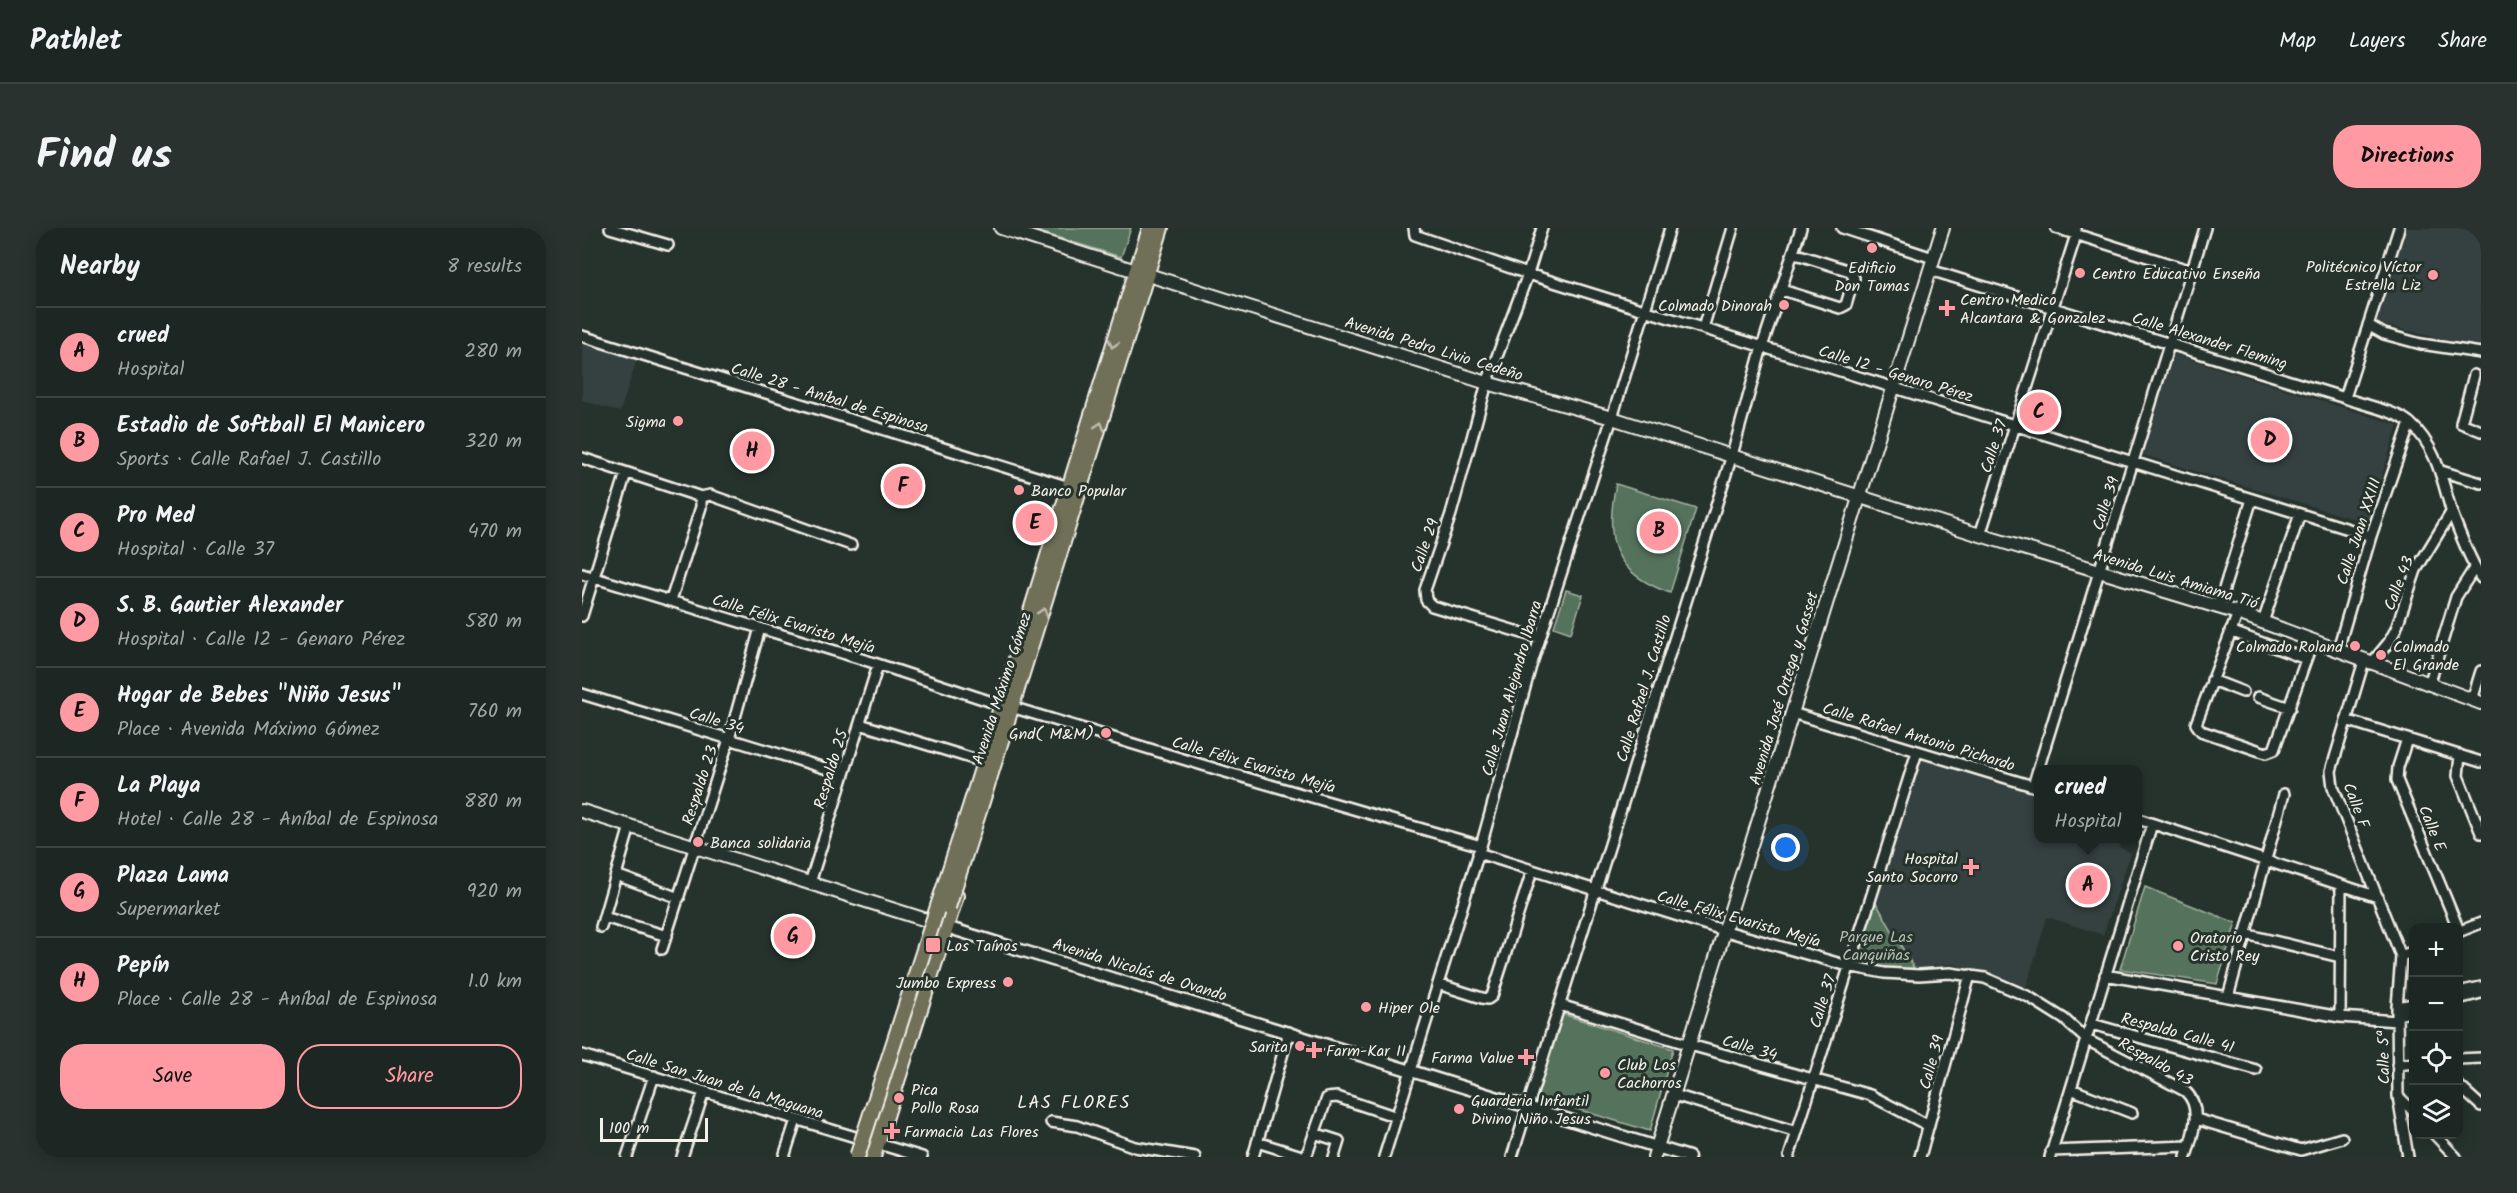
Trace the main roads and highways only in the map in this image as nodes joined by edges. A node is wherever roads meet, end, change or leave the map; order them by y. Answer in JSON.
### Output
{"nodes":[{"id":1,"x":1001,"y":228,"type":"edge"},
{"id":2,"x":1150,"y":228,"type":"edge"},
{"id":3,"x":1161,"y":228,"type":"edge"},
{"id":4,"x":1943,"y":228,"type":"edge"},
{"id":5,"x":1142,"y":272,"type":"junction"},
{"id":6,"x":1858,"y":496,"type":"junction"},
{"id":7,"x":1026,"y":644,"type":"junction"},
{"id":8,"x":2477,"y":701,"type":"edge"},
{"id":9,"x":976,"y":806,"type":"junction"},
{"id":10,"x":582,"y":811,"type":"edge"},
{"id":11,"x":928,"y":920,"type":"junction"},
{"id":12,"x":945,"y":927,"type":"junction"},
{"id":13,"x":875,"y":1150,"type":"edge"},
{"id":14,"x":1656,"y":1152,"type":"edge"},
{"id":15,"x":856,"y":1157,"type":"edge"},
{"id":16,"x":866,"y":1157,"type":"edge"}],
"edges":[{"from":1,"to":5,"type":"main road","name":"Avenida Pedro Livio Cedeño"},
{"from":2,"to":5,"type":"main road","name":"Avenida Máximo Gómez"},
{"from":3,"to":5,"type":"main road","name":"Avenida Máximo Gómez"},
{"from":4,"to":6,"type":"main road","name":"Avenida José Ortega y Gasset"},
{"from":5,"to":6,"type":"main road","name":"Avenida Pedro Livio Cedeño"},
{"from":7,"to":5,"type":"main road","name":"Avenida Máximo Gómez","one_way":true},
{"from":5,"to":7,"type":"main road","name":"Avenida Máximo Gómez","one_way":true},
{"from":6,"to":8,"type":"main road","name":"Avenida Luis Amiama Tió"},
{"from":6,"to":14,"type":"main road","name":"Avenida José Ortega y Gasset"},
{"from":7,"to":9,"type":"main road","name":"Avenida Máximo Gómez"},
{"from":7,"to":11,"type":"main road"},
{"from":7,"to":12,"type":"main road"},
{"from":9,"to":15,"type":"main road","name":"Avenida Máximo Gómez","bridge":true},
{"from":9,"to":16,"type":"main road","name":"Avenida Máximo Gómez","bridge":true},
{"from":10,"to":11,"type":"main road","name":"Avenida Nicolás de Ovando"},
{"from":11,"to":12,"type":"main road","name":"Avenida Nicolás de Ovando"},
{"from":11,"to":15,"type":"main road"},
{"from":12,"to":13,"type":"main road"}]}
